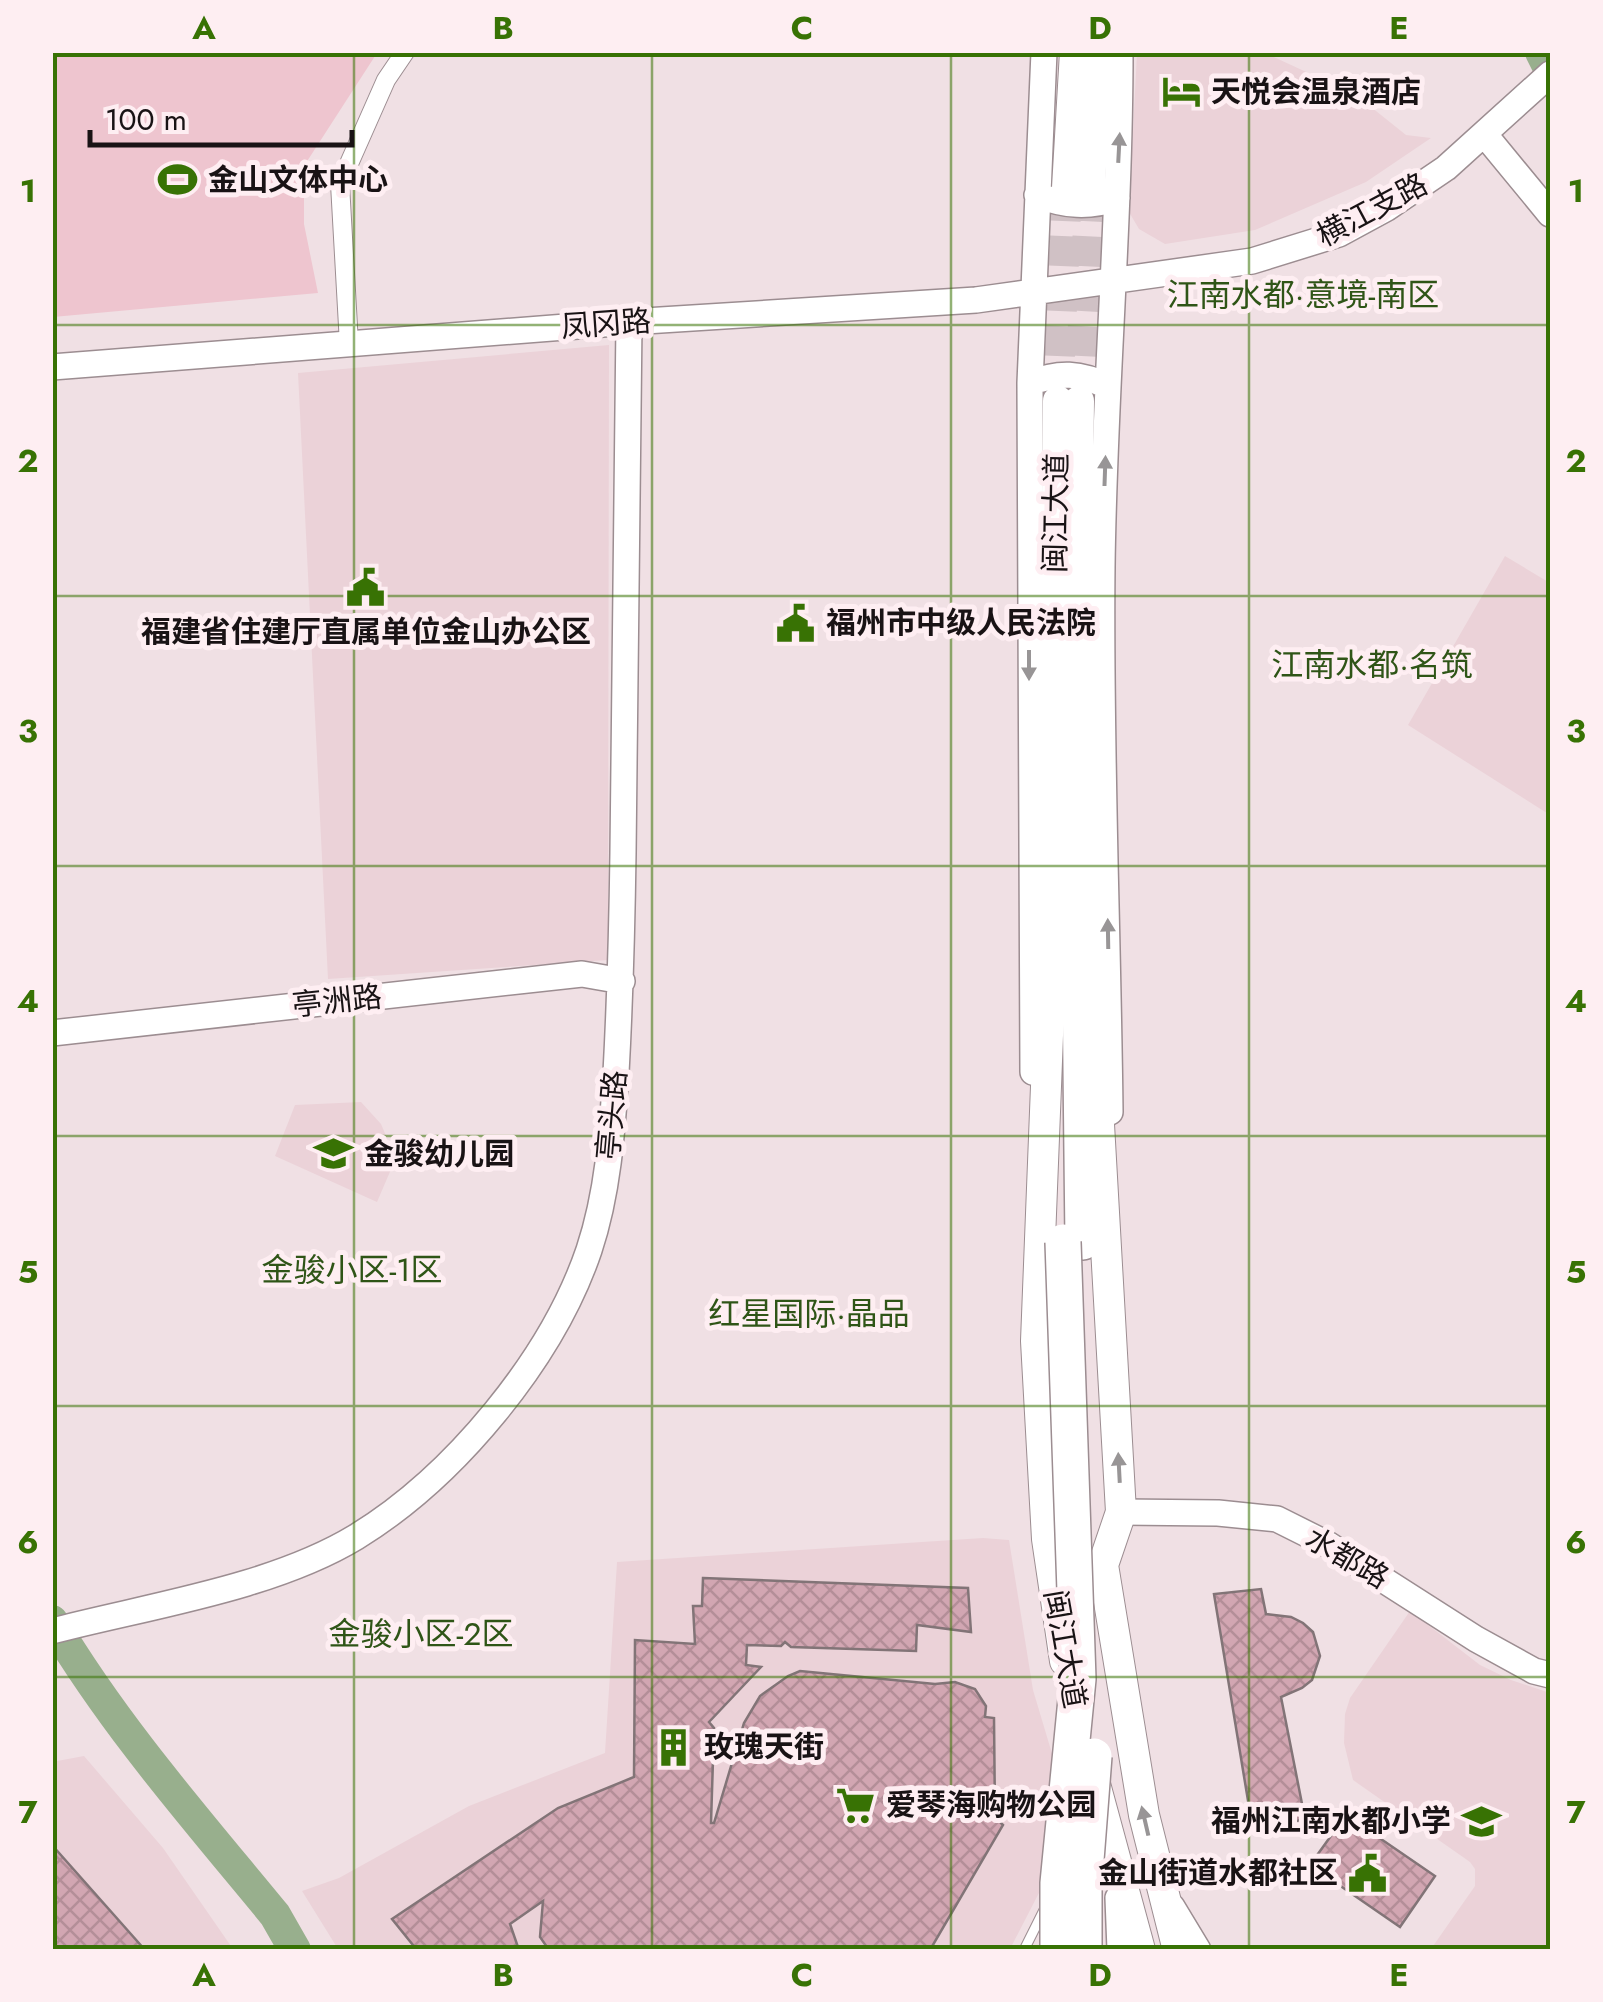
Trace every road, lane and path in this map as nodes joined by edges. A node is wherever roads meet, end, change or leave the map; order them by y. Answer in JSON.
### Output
{"nodes":[{"id":1,"x":405,"y":52,"type":"edge"},
{"id":2,"x":1044,"y":52,"type":"edge"},
{"id":3,"x":1075,"y":52,"type":"edge"},
{"id":4,"x":1096,"y":52,"type":"edge"},
{"id":5,"x":1120,"y":52,"type":"edge"},
{"id":6,"x":1550,"y":74,"type":"edge"},
{"id":7,"x":1485,"y":136,"type":"junction"},
{"id":8,"x":1078,"y":192,"type":"junction"},
{"id":9,"x":1550,"y":214,"type":"edge"},
{"id":10,"x":1158,"y":274,"type":"joint"},
{"id":11,"x":1112,"y":280,"type":"junction"},
{"id":12,"x":1034,"y":292,"type":"junction"},
{"id":13,"x":629,"y":322,"type":"junction"},
{"id":14,"x":349,"y":344,"type":"junction"},
{"id":15,"x":52,"y":367,"type":"edge"},
{"id":16,"x":1030,"y":383,"type":"junction"},
{"id":17,"x":1108,"y":387,"type":"junction"},
{"id":18,"x":1068,"y":401,"type":"tunnel mouth"},
{"id":19,"x":1068,"y":806,"type":"junction"},
{"id":20,"x":622,"y":982,"type":"junction"},
{"id":21,"x":52,"y":1032,"type":"edge"},
{"id":22,"x":1073,"y":1242,"type":"junction"},
{"id":23,"x":1036,"y":1341,"type":"junction"},
{"id":24,"x":1114,"y":1346,"type":"junction"},
{"id":25,"x":1122,"y":1512,"type":"junction"},
{"id":26,"x":52,"y":1631,"type":"edge"},
{"id":27,"x":1550,"y":1674,"type":"edge"},
{"id":28,"x":1097,"y":1791,"type":"junction"},
{"id":29,"x":1115,"y":1853,"type":"junction"},
{"id":30,"x":1162,"y":1888,"type":"junction"},
{"id":31,"x":1024,"y":1950,"type":"edge"},
{"id":32,"x":1058,"y":1950,"type":"edge"},
{"id":33,"x":1084,"y":1950,"type":"edge"},
{"id":34,"x":1120,"y":1950,"type":"edge"},
{"id":35,"x":1140,"y":1950,"type":"edge"},
{"id":36,"x":1178,"y":1950,"type":"edge"},
{"id":37,"x":1198,"y":1950,"type":"edge"}],
"edges":[{"from":1,"to":14,"type":"street"},
{"from":2,"to":8,"type":"main road"},
{"from":3,"to":8,"type":"main road"},
{"from":4,"to":8,"type":"main road"},
{"from":8,"to":5,"type":"main road","one_way":true},
{"from":6,"to":7,"type":"main road","name":"横江支路"},
{"from":7,"to":9,"type":"main road"},
{"from":7,"to":10,"type":"main road","name":"横江支路"},
{"from":8,"to":11,"type":"main road"},
{"from":8,"to":12,"type":"main road"},
{"from":10,"to":11,"type":"main road","name":"凤冈路"},
{"from":11,"to":12,"type":"main road","name":"凤冈路"},
{"from":11,"to":17,"type":"main road"},
{"from":12,"to":13,"type":"main road","name":"凤冈路"},
{"from":12,"to":16,"type":"main road"},
{"from":13,"to":14,"type":"main road","name":"凤冈路"},
{"from":13,"to":20,"type":"main road","name":"亭头路"},
{"from":14,"to":15,"type":"main road","name":"凤冈路"},
{"from":16,"to":17,"type":"main road"},
{"from":16,"to":23,"type":"main road","one_way":true},
{"from":24,"to":17,"type":"main road","one_way":true},
{"from":18,"to":19,"type":"main road","name":"闽江大道"},
{"from":19,"to":22,"type":"highway"},
{"from":19,"to":23,"type":"main road","name":"闽江大道"},
{"from":19,"to":24,"type":"main road","name":"闽江大道"},
{"from":20,"to":21,"type":"main road","name":"亭洲路"},
{"from":20,"to":26,"type":"main road","name":"亭头路"},
{"from":22,"to":32,"type":"highway","bridge":true},
{"from":22,"to":33,"type":"highway","bridge":true},
{"from":23,"to":28,"type":"main road","name":"闽江大道"},
{"from":25,"to":24,"type":"main road","name":"闽江大道","one_way":true},
{"from":25,"to":27,"type":"main road","name":"水都路"},
{"from":30,"to":25,"type":"main road","name":"闽江大道","one_way":true},
{"from":28,"to":29,"type":"main road","name":"闽江大道"},
{"from":28,"to":31,"type":"lane"},
{"from":29,"to":34,"type":"main road"},
{"from":29,"to":35,"type":"main road","name":"闽江大道"},
{"from":30,"to":36,"type":"main road","name":"闽江大道"},
{"from":30,"to":37,"type":"main road"}]}
